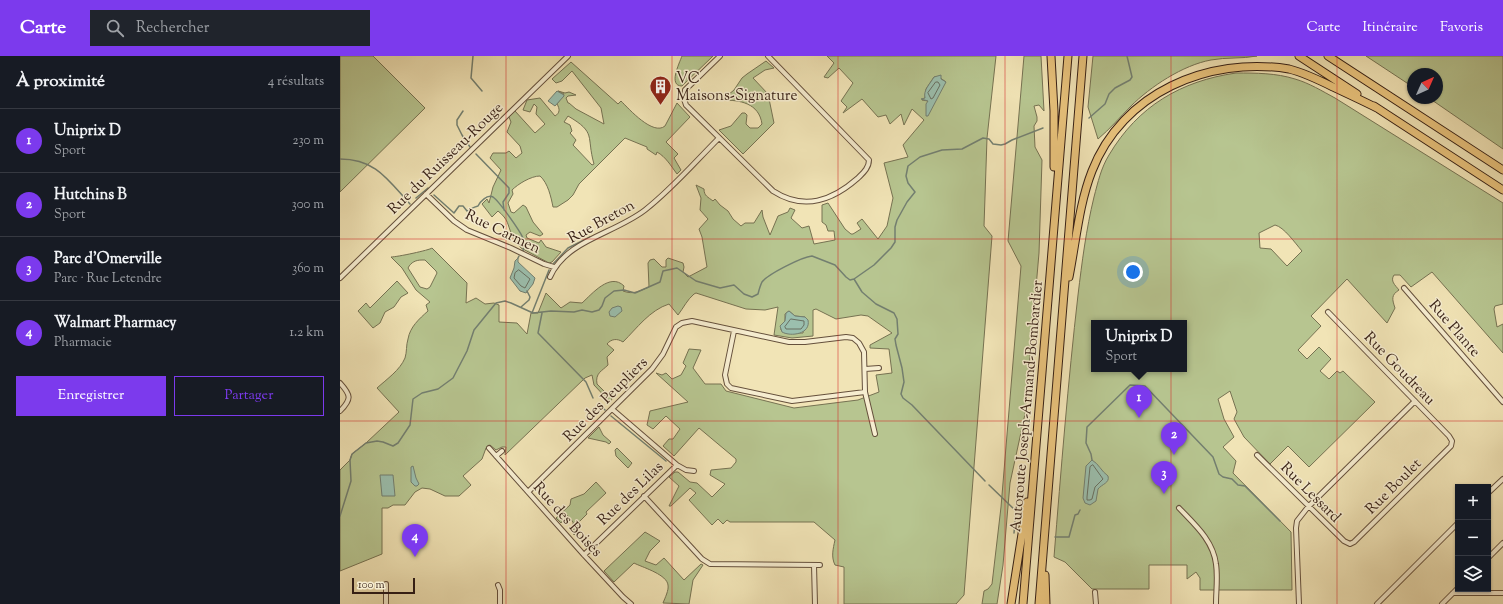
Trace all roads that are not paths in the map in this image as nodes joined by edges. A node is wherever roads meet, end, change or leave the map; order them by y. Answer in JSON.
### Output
{"nodes":[{"id":1,"x":568,"y":56,"type":"edge"},
{"id":2,"x":720,"y":56,"type":"edge"},
{"id":3,"x":768,"y":56,"type":"edge"},
{"id":4,"x":1051,"y":56,"type":"edge"},
{"id":5,"x":1068,"y":56,"type":"edge"},
{"id":6,"x":1083,"y":56,"type":"edge"},
{"id":7,"x":1299,"y":56,"type":"edge"},
{"id":8,"x":1328,"y":56,"type":"edge"},
{"id":9,"x":1377,"y":108,"type":"junction"},
{"id":10,"x":719,"y":138,"type":"junction"},
{"id":11,"x":1503,"y":170,"type":"edge"},
{"id":12,"x":1503,"y":190,"type":"edge"},
{"id":13,"x":426,"y":194,"type":"junction"},
{"id":14,"x":1055,"y":211,"type":"junction"},
{"id":15,"x":554,"y":267,"type":"junction"},
{"id":16,"x":550,"y":277,"type":"dead end"},
{"id":17,"x":340,"y":278,"type":"edge"},
{"id":18,"x":1404,"y":288,"type":"dead end"},
{"id":19,"x":1328,"y":312,"type":"dead end"},
{"id":20,"x":1062,"y":315,"type":"junction"},
{"id":21,"x":734,"y":331,"type":"junction"},
{"id":22,"x":879,"y":368,"type":"dead end"},
{"id":23,"x":865,"y":369,"type":"junction"},
{"id":24,"x":340,"y":383,"type":"edge"},
{"id":25,"x":865,"y":392,"type":"junction"},
{"id":26,"x":1415,"y":401,"type":"junction"},
{"id":27,"x":1503,"y":402,"type":"edge"},
{"id":28,"x":612,"y":409,"type":"junction"},
{"id":29,"x":340,"y":411,"type":"edge"},
{"id":30,"x":875,"y":434,"type":"dead end"},
{"id":31,"x":1452,"y":442,"type":"joint"},
{"id":32,"x":1036,"y":446,"type":"junction"},
{"id":33,"x":490,"y":448,"type":"dead end"},
{"id":34,"x":502,"y":451,"type":"dead end"},
{"id":35,"x":496,"y":456,"type":"junction"},
{"id":36,"x":1257,"y":456,"type":"dead end"},
{"id":37,"x":677,"y":465,"type":"junction"},
{"id":38,"x":694,"y":471,"type":"dead end"},
{"id":39,"x":1503,"y":479,"type":"edge"},
{"id":40,"x":1491,"y":491,"type":"edge"},
{"id":41,"x":528,"y":492,"type":"junction"},
{"id":42,"x":644,"y":496,"type":"junction"},
{"id":43,"x":1308,"y":507,"type":"junction"},
{"id":44,"x":1179,"y":508,"type":"dead end"},
{"id":45,"x":1455,"y":526,"type":"edge"},
{"id":46,"x":1044,"y":535,"type":"junction"},
{"id":47,"x":1503,"y":543,"type":"edge"},
{"id":48,"x":1349,"y":544,"type":"joint"},
{"id":49,"x":584,"y":555,"type":"junction"},
{"id":50,"x":1490,"y":556,"type":"edge"},
{"id":51,"x":814,"y":565,"type":"junction"},
{"id":52,"x":820,"y":565,"type":"dead end"},
{"id":53,"x":386,"y":584,"type":"dead end"},
{"id":54,"x":498,"y":585,"type":"dead end"},
{"id":55,"x":1095,"y":592,"type":"dead end"},
{"id":56,"x":1453,"y":593,"type":"joint"},
{"id":57,"x":1503,"y":593,"type":"edge"},
{"id":58,"x":386,"y":604,"type":"edge"},
{"id":59,"x":500,"y":604,"type":"edge"},
{"id":60,"x":631,"y":604,"type":"edge"},
{"id":61,"x":815,"y":604,"type":"edge"},
{"id":62,"x":1011,"y":604,"type":"edge"},
{"id":63,"x":1023,"y":604,"type":"edge"},
{"id":64,"x":1039,"y":604,"type":"edge"},
{"id":65,"x":1046,"y":604,"type":"edge"},
{"id":66,"x":1096,"y":604,"type":"edge"},
{"id":67,"x":1216,"y":604,"type":"edge"},
{"id":68,"x":1299,"y":604,"type":"edge"},
{"id":69,"x":1377,"y":604,"type":"edge"},
{"id":70,"x":1442,"y":604,"type":"edge"}],
"edges":[{"from":1,"to":13,"type":"street","name":"Rue du Ruisseau-Rouge"},
{"from":2,"to":10,"type":"street"},
{"from":3,"to":10,"type":"street"},
{"from":4,"to":14,"type":"highway"},
{"from":5,"to":14,"type":"highway"},
{"from":6,"to":20,"type":"highway"},
{"from":7,"to":9,"type":"highway"},
{"from":8,"to":11,"type":"highway"},
{"from":9,"to":12,"type":"highway"},
{"from":9,"to":20,"type":"highway"},
{"from":10,"to":15,"type":"street","name":"Rue Breton"},
{"from":13,"to":15,"type":"street","name":"Rue Carmen"},
{"from":13,"to":17,"type":"street","name":"Rue du Ruisseau-Rouge"},
{"from":14,"to":32,"type":"highway","name":"Autoroute Joseph-Armand-Bombardier"},
{"from":15,"to":16,"type":"street","name":"Rue Breton"},
{"from":18,"to":27,"type":"street","name":"Rue Plante"},
{"from":19,"to":26,"type":"street","name":"Rue Goudreau"},
{"from":20,"to":46,"type":"highway","name":"Autoroute Joseph-Armand-Bombardier"},
{"from":21,"to":23,"type":"street","name":"Rue des Peupliers"},
{"from":21,"to":25,"type":"street"},
{"from":21,"to":28,"type":"street","name":"Rue des Peupliers"},
{"from":22,"to":23,"type":"street"},
{"from":23,"to":25,"type":"street"},
{"from":24,"to":29,"type":"street"},
{"from":25,"to":30,"type":"street"},
{"from":26,"to":31,"type":"street","name":"Rue Goudreau"},
{"from":26,"to":43,"type":"street"},
{"from":28,"to":37,"type":"street"},
{"from":28,"to":41,"type":"street","name":"Rue des Peupliers"},
{"from":31,"to":48,"type":"street","name":"Rue Boulet"},
{"from":32,"to":62,"type":"highway"},
{"from":32,"to":63,"type":"highway","name":"Autoroute Joseph-Armand-Bombardier"},
{"from":33,"to":35,"type":"street","name":"Rue des Boisés"},
{"from":34,"to":35,"type":"street"},
{"from":35,"to":41,"type":"street","name":"Rue des Boisés"},
{"from":36,"to":43,"type":"street","name":"Rue Lessard"},
{"from":37,"to":38,"type":"street"},
{"from":37,"to":42,"type":"street","name":"Rue des Lilas"},
{"from":39,"to":40,"type":"street"},
{"from":41,"to":49,"type":"street","name":"Rue des Boisés"},
{"from":42,"to":49,"type":"street","name":"Rue des Lilas"},
{"from":42,"to":51,"type":"street"},
{"from":43,"to":48,"type":"street","name":"Rue Lessard"},
{"from":43,"to":68,"type":"street"},
{"from":44,"to":67,"type":"street"},
{"from":45,"to":69,"type":"street"},
{"from":46,"to":64,"type":"highway","name":"Autoroute Joseph-Armand-Bombardier"},
{"from":46,"to":65,"type":"highway"},
{"from":47,"to":50,"type":"street"},
{"from":49,"to":60,"type":"street","name":"Rue des Boisés"},
{"from":51,"to":52,"type":"street"},
{"from":51,"to":61,"type":"street"},
{"from":53,"to":58,"type":"street"},
{"from":54,"to":59,"type":"street"},
{"from":55,"to":66,"type":"street"},
{"from":56,"to":57,"type":"street"},
{"from":56,"to":70,"type":"street"}]}
